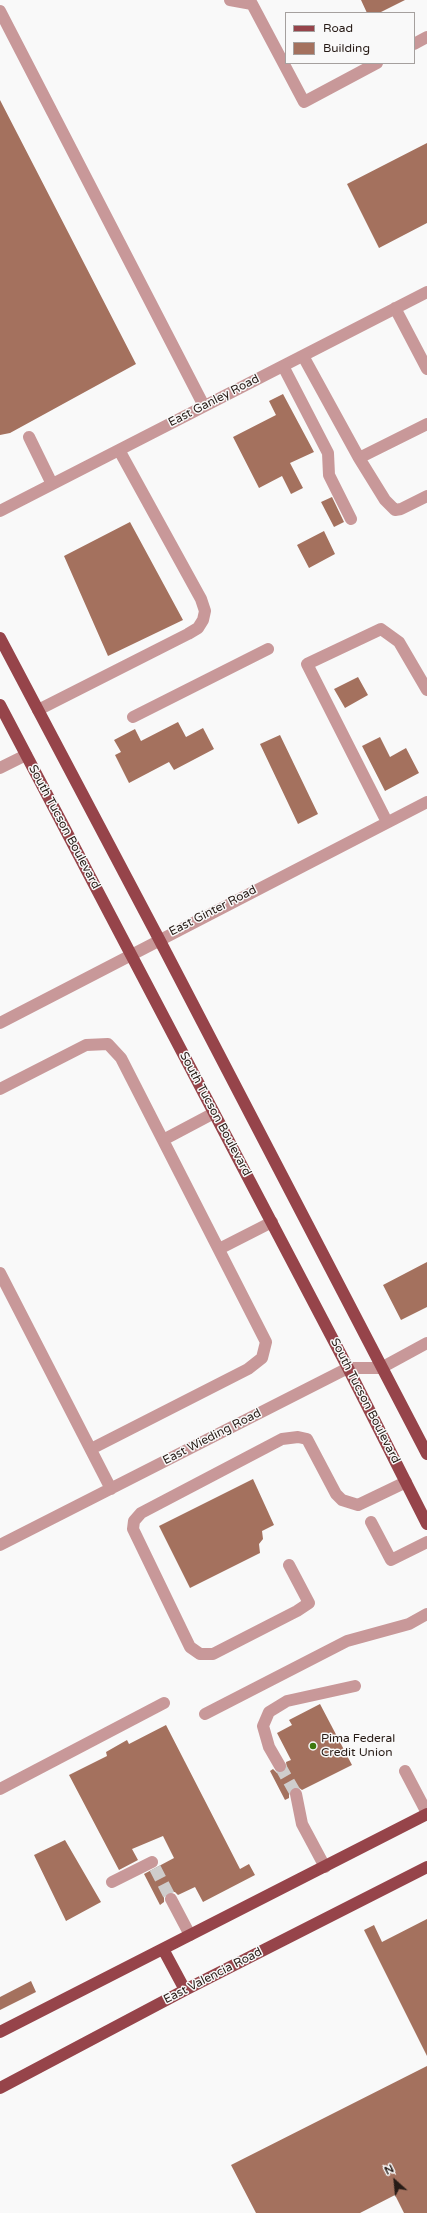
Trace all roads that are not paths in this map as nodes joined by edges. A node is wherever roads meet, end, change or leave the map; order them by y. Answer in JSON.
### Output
{"nodes":[{"id":1,"x":230,"y":0,"type":"edge"},
{"id":2,"x":0,"y":11,"type":"edge"},
{"id":3,"x":427,"y":37,"type":"edge"},
{"id":4,"x":415,"y":43,"type":"edge"},
{"id":5,"x":375,"y":64,"type":"edge"},
{"id":6,"x":427,"y":292,"type":"edge"},
{"id":7,"x":395,"y":308,"type":"junction"},
{"id":8,"x":302,"y":356,"type":"junction"},
{"id":9,"x":283,"y":366,"type":"junction"},
{"id":10,"x":427,"y":369,"type":"edge"},
{"id":11,"x":204,"y":406,"type":"junction"},
{"id":12,"x":427,"y":424,"type":"edge"},
{"id":13,"x":29,"y":437,"type":"dead end"},
{"id":14,"x":119,"y":450,"type":"junction"},
{"id":15,"x":359,"y":458,"type":"junction"},
{"id":16,"x":52,"y":484,"type":"junction"},
{"id":17,"x":427,"y":496,"type":"edge"},
{"id":18,"x":0,"y":511,"type":"edge"},
{"id":19,"x":351,"y":518,"type":"dead end"},
{"id":20,"x":0,"y":638,"type":"edge"},
{"id":21,"x":268,"y":649,"type":"dead end"},
{"id":22,"x":427,"y":690,"type":"edge"},
{"id":23,"x":0,"y":705,"type":"edge"},
{"id":24,"x":38,"y":710,"type":"junction"},
{"id":25,"x":133,"y":717,"type":"dead end"},
{"id":26,"x":26,"y":755,"type":"junction"},
{"id":27,"x":0,"y":768,"type":"edge"},
{"id":28,"x":427,"y":802,"type":"edge"},
{"id":29,"x":387,"y":822,"type":"junction"},
{"id":30,"x":159,"y":939,"type":"junction"},
{"id":31,"x":131,"y":954,"type":"junction"},
{"id":32,"x":0,"y":1023,"type":"edge"},
{"id":33,"x":0,"y":1089,"type":"edge"},
{"id":34,"x":214,"y":1113,"type":"junction"},
{"id":35,"x":163,"y":1140,"type":"junction"},
{"id":36,"x":272,"y":1222,"type":"junction"},
{"id":37,"x":219,"y":1249,"type":"junction"},
{"id":38,"x":0,"y":1273,"type":"edge"},
{"id":39,"x":427,"y":1344,"type":"edge"},
{"id":40,"x":348,"y":1368,"type":"junction"},
{"id":41,"x":381,"y":1368,"type":"junction"},
{"id":42,"x":91,"y":1449,"type":"junction"},
{"id":43,"x":427,"y":1454,"type":"edge"},
{"id":44,"x":406,"y":1482,"type":"junction"},
{"id":45,"x":111,"y":1489,"type":"junction"},
{"id":46,"x":371,"y":1522,"type":"dead end"},
{"id":47,"x":427,"y":1524,"type":"edge"},
{"id":48,"x":427,"y":1542,"type":"edge"},
{"id":49,"x":0,"y":1545,"type":"edge"},
{"id":50,"x":289,"y":1565,"type":"dead end"},
{"id":51,"x":427,"y":1614,"type":"edge"},
{"id":52,"x":355,"y":1686,"type":"dead end"},
{"id":53,"x":164,"y":1703,"type":"dead end"},
{"id":54,"x":205,"y":1714,"type":"dead end"},
{"id":55,"x":280,"y":1766,"type":"tunnel mouth"},
{"id":56,"x":405,"y":1771,"type":"dead end"},
{"id":57,"x":0,"y":1789,"type":"edge"},
{"id":58,"x":296,"y":1794,"type":"tunnel mouth"},
{"id":59,"x":427,"y":1814,"type":"edge"},
{"id":60,"x":152,"y":1862,"type":"dead end"},
{"id":61,"x":325,"y":1866,"type":"junction"},
{"id":62,"x":427,"y":1867,"type":"edge"},
{"id":63,"x":112,"y":1882,"type":"dead end"},
{"id":64,"x":171,"y":1899,"type":"tunnel mouth"},
{"id":65,"x":190,"y":1935,"type":"junction"},
{"id":66,"x":163,"y":1949,"type":"junction"},
{"id":67,"x":185,"y":1990,"type":"junction"},
{"id":68,"x":0,"y":2032,"type":"edge"},
{"id":69,"x":0,"y":2088,"type":"edge"}],
"edges":[{"from":1,"to":5,"type":"street"},
{"from":2,"to":11,"type":"street"},
{"from":3,"to":4,"type":"street"},
{"from":6,"to":7,"type":"street","name":"East Ganley Road"},
{"from":7,"to":8,"type":"street","name":"East Ganley Road"},
{"from":7,"to":10,"type":"street"},
{"from":8,"to":9,"type":"street","name":"East Ganley Road"},
{"from":8,"to":15,"type":"street"},
{"from":9,"to":11,"type":"street","name":"East Ganley Road"},
{"from":9,"to":19,"type":"street"},
{"from":11,"to":14,"type":"street","name":"East Ganley Road"},
{"from":12,"to":15,"type":"street"},
{"from":13,"to":16,"type":"street"},
{"from":14,"to":16,"type":"street","name":"East Ganley Road"},
{"from":14,"to":24,"type":"street"},
{"from":15,"to":17,"type":"street"},
{"from":16,"to":18,"type":"street","name":"East Ganley Road"},
{"from":20,"to":24,"type":"main road"},
{"from":21,"to":25,"type":"street"},
{"from":22,"to":29,"type":"street"},
{"from":23,"to":26,"type":"main road","name":"South Tucson Boulevard"},
{"from":24,"to":30,"type":"main road"},
{"from":26,"to":27,"type":"street"},
{"from":26,"to":31,"type":"main road","name":"South Tucson Boulevard"},
{"from":28,"to":29,"type":"street","name":"East Ginter Road"},
{"from":29,"to":30,"type":"street","name":"East Ginter Road"},
{"from":30,"to":31,"type":"street","name":"East Ginter Road"},
{"from":30,"to":41,"type":"main road"},
{"from":31,"to":32,"type":"street","name":"East Ginter Road"},
{"from":31,"to":34,"type":"main road","name":"South Tucson Boulevard"},
{"from":33,"to":35,"type":"street"},
{"from":34,"to":35,"type":"street"},
{"from":34,"to":36,"type":"main road","name":"South Tucson Boulevard"},
{"from":35,"to":37,"type":"street"},
{"from":36,"to":37,"type":"street"},
{"from":36,"to":40,"type":"main road","name":"South Tucson Boulevard"},
{"from":37,"to":42,"type":"street"},
{"from":38,"to":42,"type":"street"},
{"from":39,"to":41,"type":"street","name":"East Wieding Road"},
{"from":40,"to":41,"type":"street","name":"East Wieding Road"},
{"from":40,"to":44,"type":"main road","name":"South Tucson Boulevard"},
{"from":40,"to":45,"type":"street","name":"East Wieding Road"},
{"from":41,"to":43,"type":"main road"},
{"from":42,"to":45,"type":"street"},
{"from":44,"to":47,"type":"main road","name":"South Tucson Boulevard"},
{"from":44,"to":50,"type":"street"},
{"from":45,"to":49,"type":"street","name":"East Wieding Road"},
{"from":46,"to":48,"type":"street"},
{"from":51,"to":54,"type":"street"},
{"from":52,"to":55,"type":"street"},
{"from":53,"to":57,"type":"street"},
{"from":56,"to":59,"type":"street"},
{"from":58,"to":61,"type":"street"},
{"from":59,"to":61,"type":"main road"},
{"from":60,"to":63,"type":"street"},
{"from":61,"to":65,"type":"main road"},
{"from":62,"to":67,"type":"main road","name":"East Valencia Road"},
{"from":64,"to":65,"type":"street"},
{"from":65,"to":66,"type":"main road"},
{"from":66,"to":67,"type":"main road"},
{"from":66,"to":68,"type":"main road"},
{"from":67,"to":69,"type":"main road","name":"East Valencia Road"}]}
